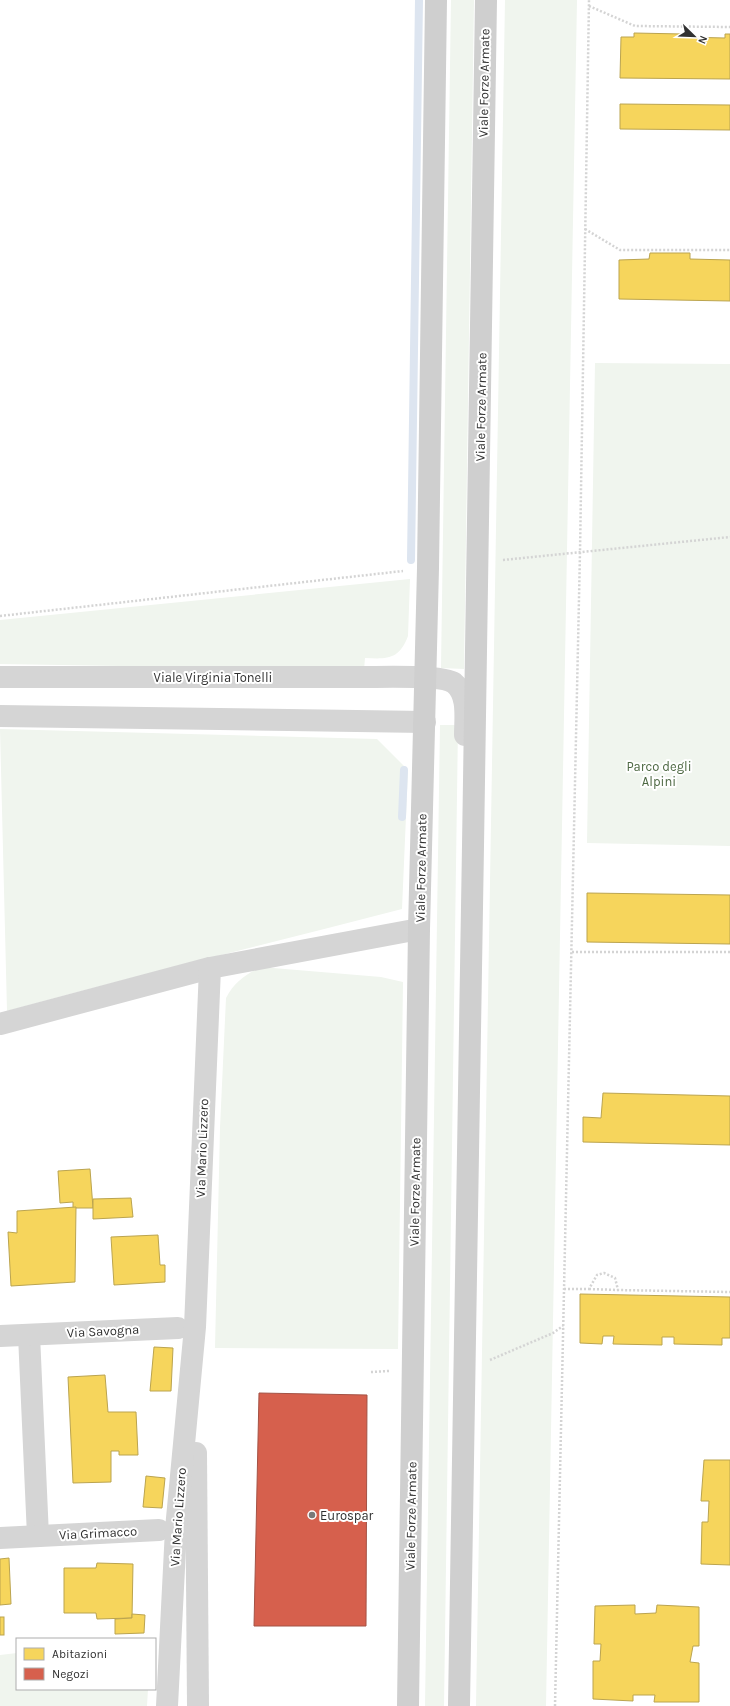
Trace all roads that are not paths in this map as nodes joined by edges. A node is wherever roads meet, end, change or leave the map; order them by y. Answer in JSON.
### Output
{"nodes":[{"id":1,"x":436,"y":0,"type":"edge"},
{"id":2,"x":486,"y":0,"type":"edge"},
{"id":3,"x":0,"y":677,"type":"edge"},
{"id":4,"x":426,"y":678,"type":"junction"},
{"id":5,"x":0,"y":716,"type":"edge"},
{"id":6,"x":425,"y":722,"type":"junction"},
{"id":7,"x":472,"y":815,"type":"junction"},
{"id":8,"x":419,"y":929,"type":"junction"},
{"id":9,"x":210,"y":968,"type":"junction"},
{"id":10,"x":0,"y":1024,"type":"edge"},
{"id":11,"x":186,"y":1328,"type":"junction"},
{"id":12,"x":29,"y":1335,"type":"junction"},
{"id":13,"x":0,"y":1336,"type":"edge"},
{"id":14,"x":159,"y":1530,"type":"dead end"},
{"id":15,"x":38,"y":1536,"type":"junction"},
{"id":16,"x":0,"y":1538,"type":"edge"},
{"id":17,"x":167,"y":1706,"type":"edge"},
{"id":18,"x":198,"y":1706,"type":"edge"},
{"id":19,"x":408,"y":1706,"type":"edge"},
{"id":20,"x":459,"y":1706,"type":"edge"}],
"edges":[{"from":1,"to":4,"type":"street","name":"Viale Forze Armate"},
{"from":2,"to":7,"type":"street","name":"Viale Forze Armate"},
{"from":3,"to":4,"type":"street","name":"Viale Virginia Tonelli"},
{"from":4,"to":6,"type":"street","name":"Viale Forze Armate"},
{"from":4,"to":7,"type":"street","name":"Viale Forze Armate"},
{"from":5,"to":6,"type":"street"},
{"from":6,"to":8,"type":"street","name":"Viale Forze Armate"},
{"from":7,"to":20,"type":"street","name":"Viale Forze Armate"},
{"from":8,"to":9,"type":"street"},
{"from":8,"to":19,"type":"street","name":"Viale Forze Armate"},
{"from":9,"to":10,"type":"street"},
{"from":9,"to":11,"type":"street","name":"Via Mario Lizzero"},
{"from":11,"to":12,"type":"street","name":"Via Savogna"},
{"from":11,"to":17,"type":"street","name":"Via Mario Lizzero"},
{"from":11,"to":18,"type":"street","name":"Via Mario Lizzero"},
{"from":12,"to":13,"type":"street","name":"Via Savogna"},
{"from":12,"to":15,"type":"street"},
{"from":14,"to":15,"type":"street","name":"Via Grimacco"},
{"from":15,"to":16,"type":"street","name":"Via Grimacco"}]}
